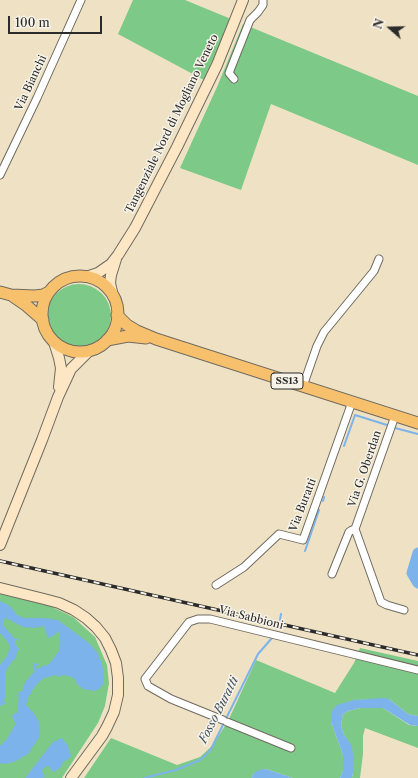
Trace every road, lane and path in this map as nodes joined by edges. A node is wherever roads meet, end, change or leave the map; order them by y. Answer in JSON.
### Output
{"nodes":[{"id":1,"x":81,"y":0,"type":"edge"},
{"id":2,"x":243,"y":0,"type":"edge"},
{"id":3,"x":263,"y":0,"type":"edge"},
{"id":4,"x":234,"y":79,"type":"dead end"},
{"id":5,"x":0,"y":176,"type":"edge"},
{"id":6,"x":118,"y":255,"type":"junction"},
{"id":7,"x":379,"y":259,"type":"dead end"},
{"id":8,"x":86,"y":277,"type":"junction"},
{"id":9,"x":49,"y":292,"type":"junction"},
{"id":10,"x":5,"y":293,"type":"edge"},
{"id":11,"x":113,"y":296,"type":"junction"},
{"id":12,"x":117,"y":315,"type":"junction"},
{"id":13,"x":42,"y":320,"type":"junction"},
{"id":14,"x":156,"y":339,"type":"junction"},
{"id":15,"x":107,"y":340,"type":"junction"},
{"id":16,"x":54,"y":342,"type":"junction"},
{"id":17,"x":89,"y":351,"type":"junction"},
{"id":18,"x":303,"y":386,"type":"junction"},
{"id":19,"x":58,"y":397,"type":"junction"},
{"id":20,"x":352,"y":402,"type":"junction"},
{"id":21,"x":395,"y":416,"type":"junction"},
{"id":22,"x":418,"y":423,"type":"edge"},
{"id":23,"x":356,"y":529,"type":"junction"},
{"id":24,"x":0,"y":545,"type":"edge"},
{"id":25,"x":332,"y":574,"type":"dead end"},
{"id":26,"x":216,"y":585,"type":"dead end"},
{"id":27,"x":0,"y":588,"type":"edge"},
{"id":28,"x":404,"y":610,"type":"dead end"},
{"id":29,"x":418,"y":670,"type":"edge"},
{"id":30,"x":291,"y":748,"type":"dead end"},
{"id":31,"x":71,"y":778,"type":"edge"}],
"edges":[{"from":1,"to":5,"type":"street","name":"Via Bianchi"},
{"from":2,"to":6,"type":"main road","name":"Tangenziale Nord di Mogliano Veneto"},
{"from":3,"to":4,"type":"street"},
{"from":6,"to":8,"type":"main road","name":"Tangenziale Nord di Mogliano Veneto"},
{"from":6,"to":11,"type":"main road","name":"Tangenziale Nord di Mogliano Veneto"},
{"from":7,"to":18,"type":"street"},
{"from":8,"to":9,"type":"main road"},
{"from":8,"to":11,"type":"main road"},
{"from":9,"to":10,"type":"main road"},
{"from":9,"to":13,"type":"main road"},
{"from":10,"to":13,"type":"main road"},
{"from":11,"to":12,"type":"main road"},
{"from":12,"to":14,"type":"main road","number":"SS13"},
{"from":12,"to":15,"type":"main road"},
{"from":13,"to":16,"type":"main road"},
{"from":14,"to":15,"type":"main road","number":"SS13"},
{"from":14,"to":18,"type":"main road","number":"SS13"},
{"from":15,"to":17,"type":"main road","number":"SS13"},
{"from":16,"to":17,"type":"main road"},
{"from":16,"to":19,"type":"main road"},
{"from":17,"to":19,"type":"main road"},
{"from":18,"to":20,"type":"main road","number":"SS13"},
{"from":19,"to":24,"type":"main road"},
{"from":20,"to":21,"type":"main road","number":"SS13"},
{"from":20,"to":26,"type":"street","name":"Via Buratti"},
{"from":21,"to":22,"type":"main road","number":"SS13"},
{"from":21,"to":23,"type":"street","name":"Via G. Oberdan"},
{"from":23,"to":25,"type":"street","name":"Via G. Oberdan"},
{"from":23,"to":28,"type":"street"},
{"from":27,"to":31,"type":"main road"},
{"from":29,"to":30,"type":"street","name":"Via Sabbioni"}]}
